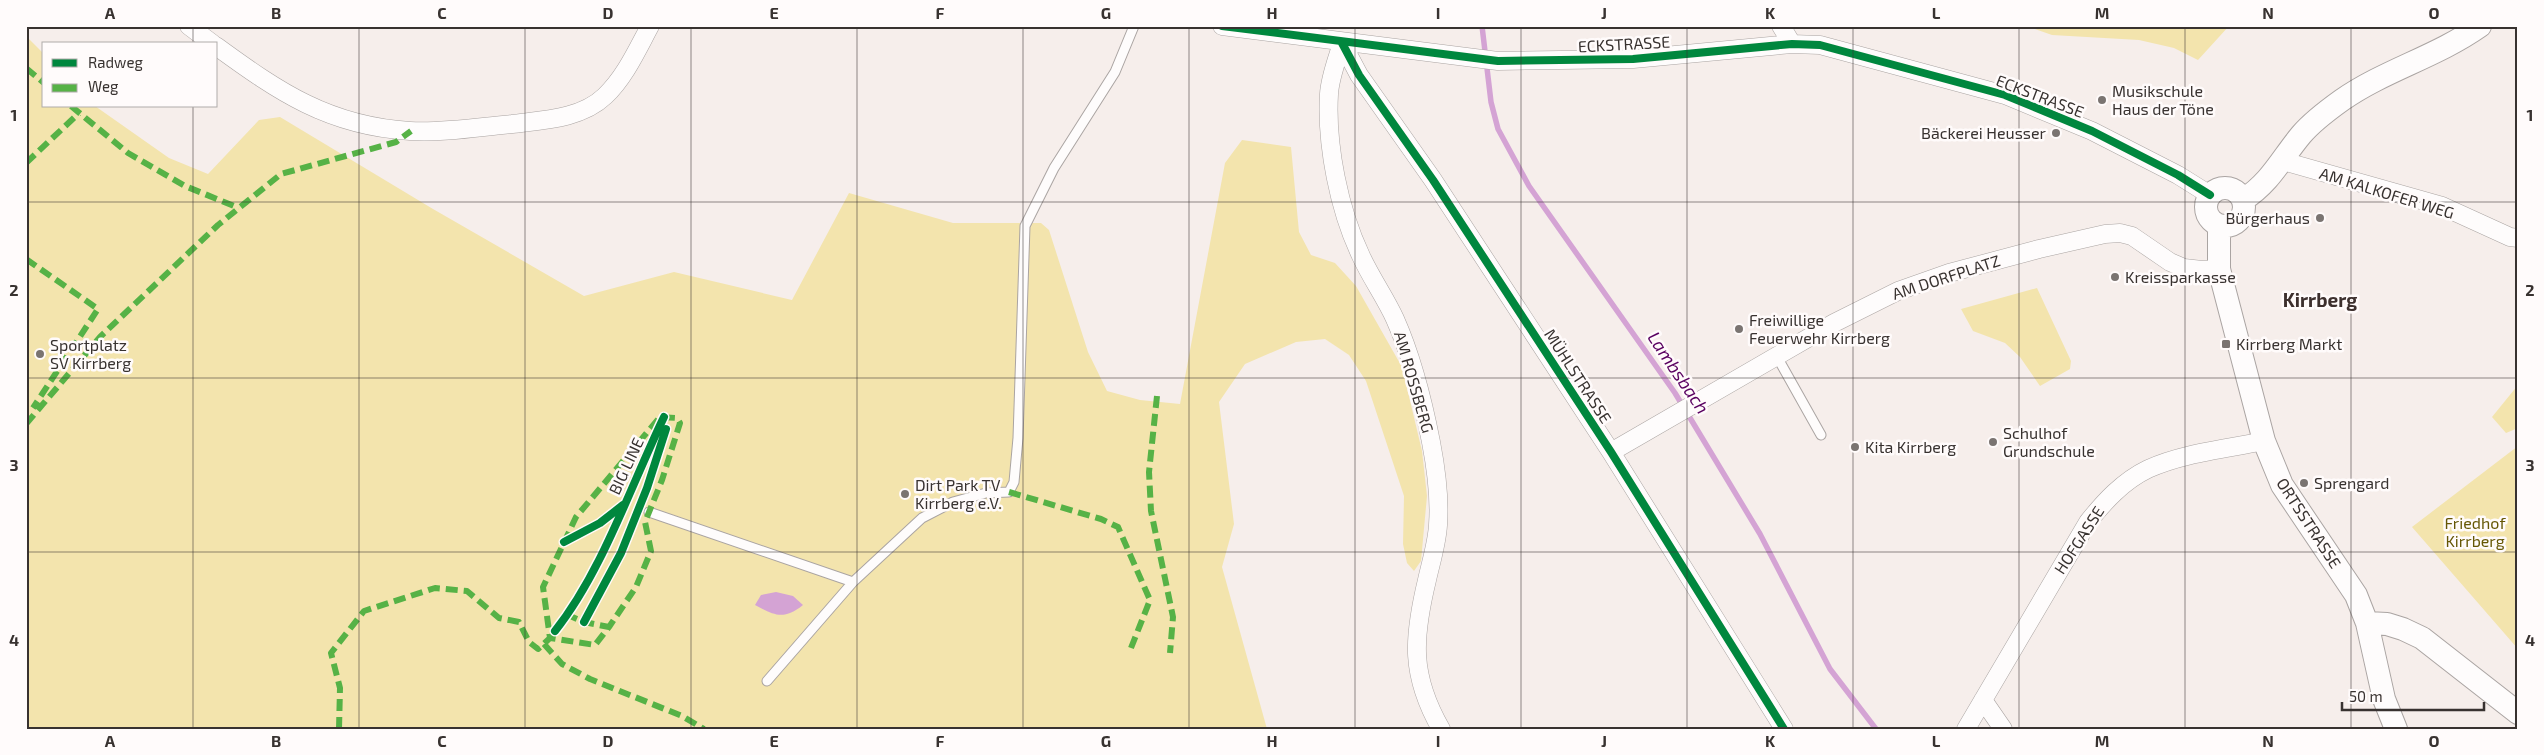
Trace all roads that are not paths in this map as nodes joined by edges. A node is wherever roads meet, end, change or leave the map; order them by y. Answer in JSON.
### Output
{"nodes":[{"id":1,"x":189,"y":26,"type":"edge"},
{"id":2,"x":650,"y":26,"type":"edge"},
{"id":3,"x":1134,"y":26,"type":"edge"},
{"id":4,"x":1222,"y":26,"type":"edge"},
{"id":5,"x":1781,"y":26,"type":"edge"},
{"id":6,"x":2480,"y":26,"type":"edge"},
{"id":7,"x":211,"y":42,"type":"edge"},
{"id":8,"x":1342,"y":43,"type":"junction"},
{"id":9,"x":1792,"y":44,"type":"junction"},
{"id":10,"x":218,"y":47,"type":"edge"},
{"id":11,"x":2284,"y":161,"type":"junction"},
{"id":12,"x":2210,"y":195,"type":"junction"},
{"id":13,"x":2243,"y":200,"type":"junction"},
{"id":14,"x":2219,"y":226,"type":"junction"},
{"id":15,"x":2518,"y":238,"type":"edge"},
{"id":16,"x":2219,"y":269,"type":"junction"},
{"id":17,"x":1776,"y":355,"type":"junction"},
{"id":18,"x":1821,"y":435,"type":"dead end"},
{"id":19,"x":2264,"y":441,"type":"junction"},
{"id":20,"x":1612,"y":452,"type":"junction"},
{"id":21,"x":649,"y":512,"type":"dead end"},
{"id":22,"x":853,"y":582,"type":"junction"},
{"id":23,"x":2367,"y":623,"type":"junction"},
{"id":24,"x":767,"y":681,"type":"dead end"},
{"id":25,"x":1983,"y":700,"type":"junction"},
{"id":26,"x":2518,"y":712,"type":"edge"},
{"id":27,"x":1440,"y":729,"type":"edge"},
{"id":28,"x":1784,"y":729,"type":"edge"},
{"id":29,"x":1966,"y":729,"type":"edge"},
{"id":30,"x":2003,"y":729,"type":"edge"},
{"id":31,"x":2396,"y":729,"type":"edge"}],
"edges":[{"from":1,"to":7,"type":"street"},
{"from":2,"to":10,"type":"street"},
{"from":3,"to":22,"type":"lane"},
{"from":4,"to":8,"type":"street","name":"ECKSTRASSE"},
{"from":5,"to":9,"type":"street"},
{"from":6,"to":11,"type":"street"},
{"from":8,"to":9,"type":"street","name":"ECKSTRASSE"},
{"from":8,"to":20,"type":"street","name":"MÜHLSTRASSE"},
{"from":8,"to":27,"type":"street","name":"AM ROSSBERG"},
{"from":9,"to":12,"type":"street","name":"ECKSTRASSE"},
{"from":11,"to":13,"type":"street"},
{"from":11,"to":15,"type":"street","name":"AM KALKOFER WEG"},
{"from":12,"to":13,"type":"street"},
{"from":12,"to":14,"type":"street"},
{"from":13,"to":14,"type":"street"},
{"from":14,"to":16,"type":"street","name":"ORTSSTRASSE"},
{"from":16,"to":17,"type":"street","name":"AM DORFPLATZ"},
{"from":16,"to":19,"type":"street","name":"ORTSSTRASSE"},
{"from":17,"to":18,"type":"lane"},
{"from":17,"to":20,"type":"street","name":"AM DORFPLATZ"},
{"from":19,"to":23,"type":"street","name":"ORTSSTRASSE"},
{"from":19,"to":25,"type":"street","name":"HOFGASSE"},
{"from":20,"to":28,"type":"street","name":"MÜHLSTRASSE"},
{"from":21,"to":22,"type":"lane"},
{"from":22,"to":24,"type":"lane"},
{"from":23,"to":26,"type":"street"},
{"from":23,"to":31,"type":"street","name":"ORTSSTRASSE"},
{"from":25,"to":29,"type":"street","name":"HOFGASSE"},
{"from":25,"to":30,"type":"street"}]}
